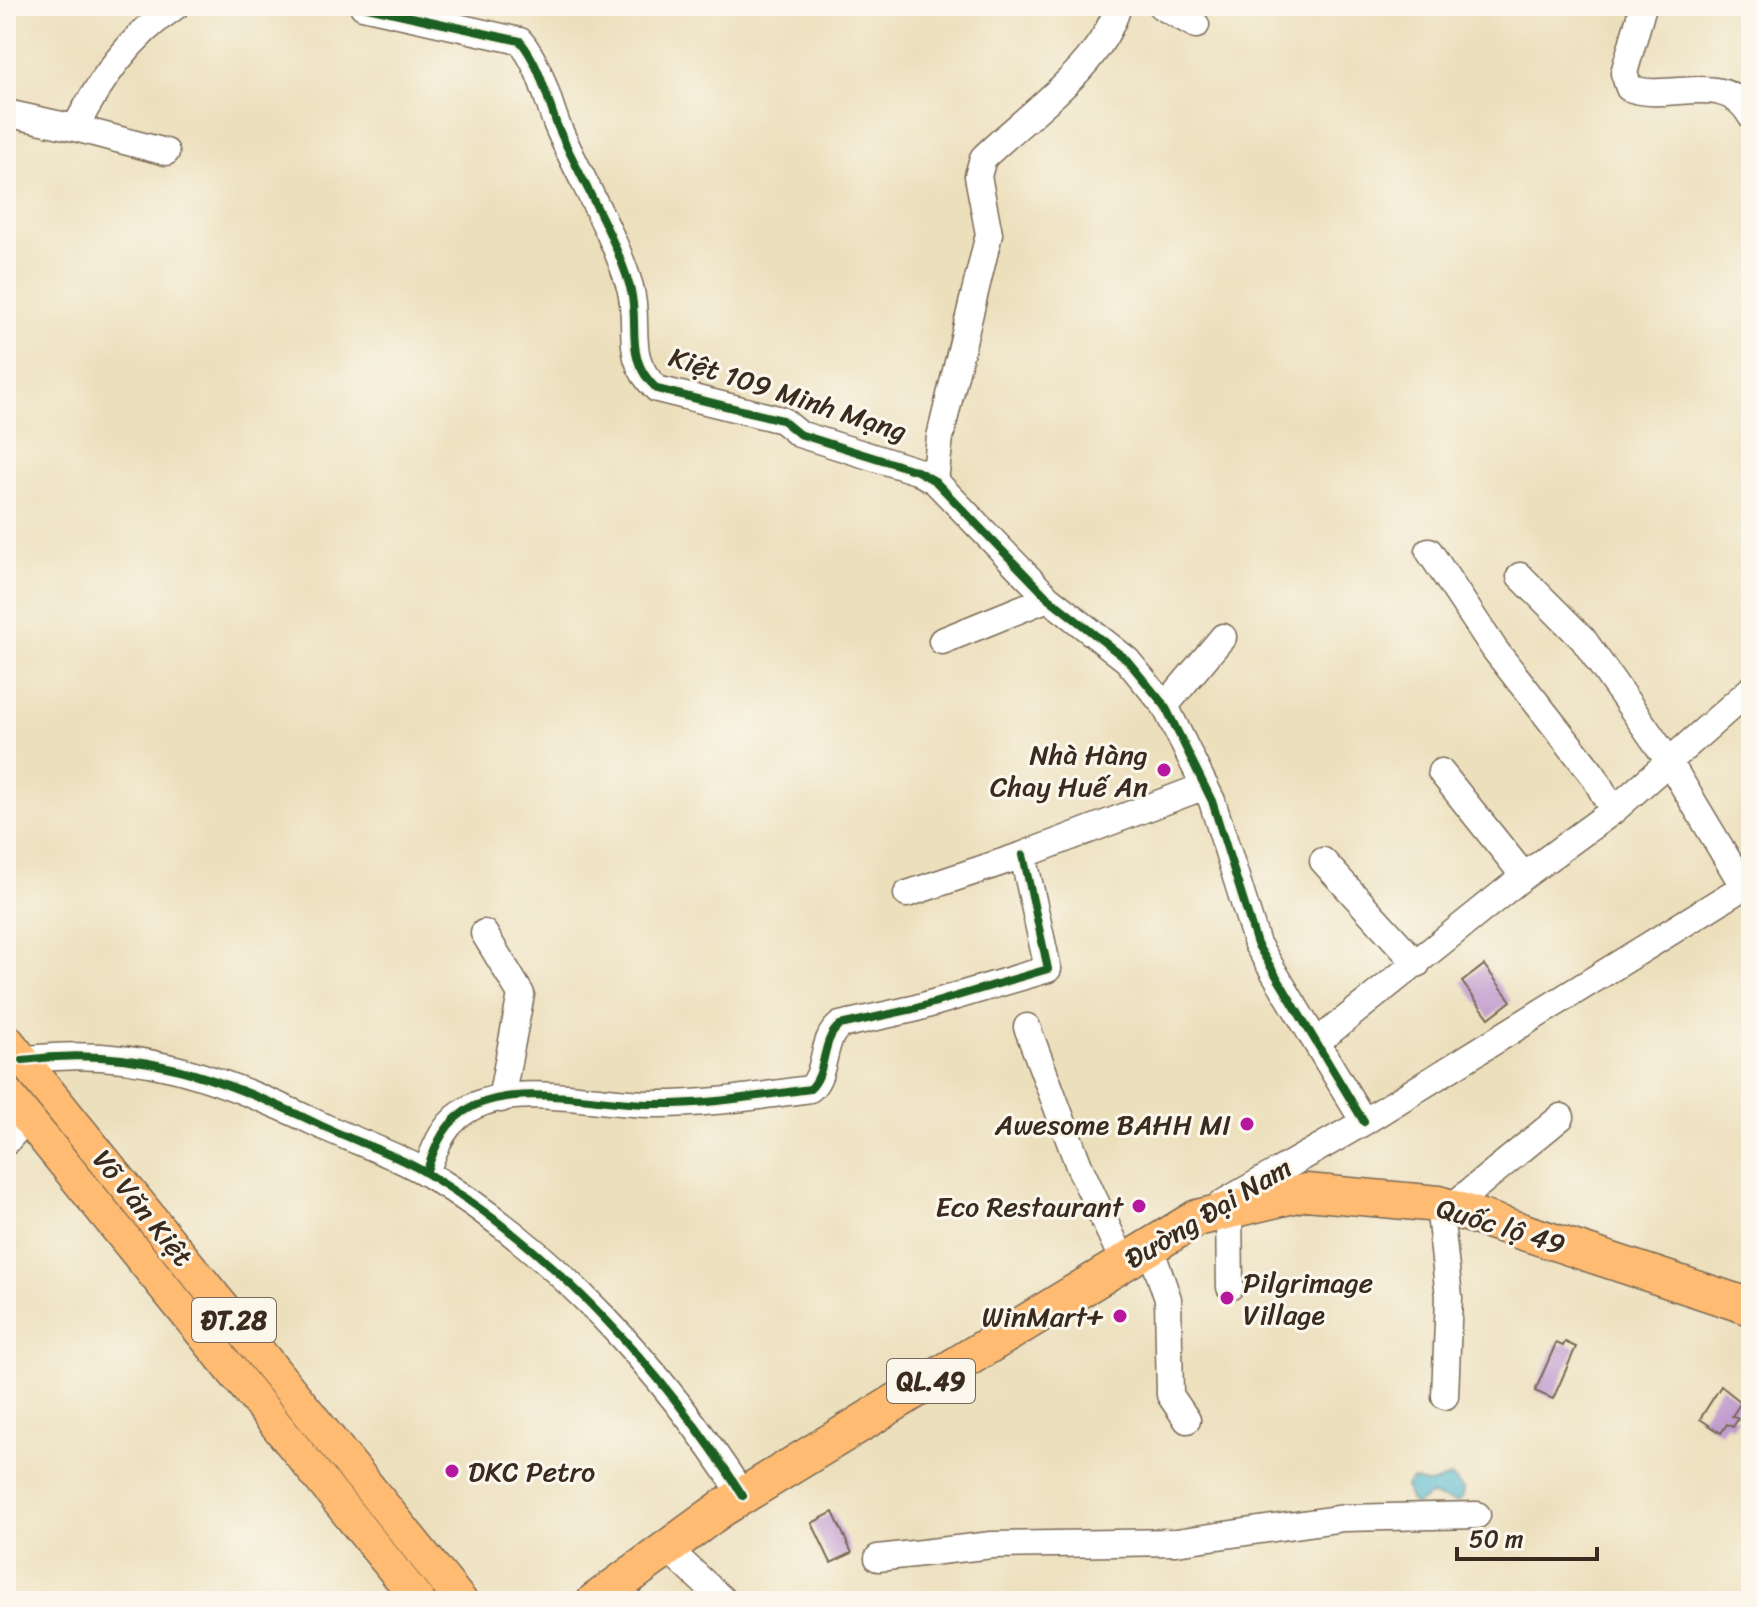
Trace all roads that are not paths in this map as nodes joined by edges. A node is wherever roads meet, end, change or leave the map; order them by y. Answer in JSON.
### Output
{"nodes":[{"id":1,"x":176,"y":6,"type":"edge"},
{"id":2,"x":363,"y":6,"type":"edge"},
{"id":3,"x":1118,"y":6,"type":"edge"},
{"id":4,"x":1161,"y":6,"type":"edge"},
{"id":5,"x":1643,"y":6,"type":"edge"},
{"id":6,"x":1196,"y":25,"type":"dead end"},
{"id":7,"x":6,"y":113,"type":"edge"},
{"id":8,"x":1751,"y":116,"type":"edge"},
{"id":9,"x":75,"y":128,"type":"junction"},
{"id":10,"x":166,"y":152,"type":"dead end"},
{"id":11,"x":935,"y":481,"type":"junction"},
{"id":12,"x":1429,"y":551,"type":"dead end"},
{"id":13,"x":1520,"y":576,"type":"dead end"},
{"id":14,"x":1048,"y":598,"type":"junction"},
{"id":15,"x":1223,"y":637,"type":"dead end"},
{"id":16,"x":942,"y":641,"type":"dead end"},
{"id":17,"x":1751,"y":689,"type":"edge"},
{"id":18,"x":1165,"y":706,"type":"junction"},
{"id":19,"x":1668,"y":760,"type":"junction"},
{"id":20,"x":1441,"y":772,"type":"dead end"},
{"id":21,"x":1205,"y":786,"type":"junction"},
{"id":22,"x":1613,"y":811,"type":"junction"},
{"id":23,"x":1023,"y":855,"type":"junction"},
{"id":24,"x":1323,"y":861,"type":"dead end"},
{"id":25,"x":1524,"y":876,"type":"junction"},
{"id":26,"x":1748,"y":885,"type":"edge"},
{"id":27,"x":907,"y":894,"type":"dead end"},
{"id":28,"x":484,"y":933,"type":"dead end"},
{"id":29,"x":1417,"y":964,"type":"junction"},
{"id":30,"x":1027,"y":1027,"type":"dead end"},
{"id":31,"x":1317,"y":1042,"type":"junction"},
{"id":32,"x":14,"y":1049,"type":"edge"},
{"id":33,"x":6,"y":1092,"type":"edge"},
{"id":34,"x":501,"y":1099,"type":"junction"},
{"id":35,"x":1561,"y":1117,"type":"dead end"},
{"id":36,"x":1364,"y":1122,"type":"junction"},
{"id":37,"x":16,"y":1130,"type":"edge"},
{"id":38,"x":426,"y":1173,"type":"junction"},
{"id":39,"x":1444,"y":1206,"type":"junction"},
{"id":40,"x":1213,"y":1214,"type":"junction"},
{"id":41,"x":151,"y":1218,"type":"junction"},
{"id":42,"x":125,"y":1239,"type":"junction"},
{"id":43,"x":1137,"y":1255,"type":"junction"},
{"id":44,"x":1230,"y":1287,"type":"dead end"},
{"id":45,"x":1751,"y":1307,"type":"edge"},
{"id":46,"x":1445,"y":1396,"type":"dead end"},
{"id":47,"x":1187,"y":1420,"type":"dead end"},
{"id":48,"x":743,"y":1496,"type":"junction"},
{"id":49,"x":1477,"y":1515,"type":"dead end"},
{"id":50,"x":667,"y":1548,"type":"junction"},
{"id":51,"x":878,"y":1558,"type":"dead end"},
{"id":52,"x":419,"y":1601,"type":"edge"},
{"id":53,"x":461,"y":1601,"type":"edge"},
{"id":54,"x":595,"y":1601,"type":"edge"},
{"id":55,"x":724,"y":1601,"type":"edge"}],
"edges":[{"from":1,"to":9,"type":"street"},
{"from":2,"to":11,"type":"street","name":"Kiệt 109 Minh Mạng"},
{"from":3,"to":11,"type":"street"},
{"from":4,"to":6,"type":"street"},
{"from":5,"to":8,"type":"street"},
{"from":7,"to":9,"type":"street"},
{"from":9,"to":10,"type":"street"},
{"from":11,"to":14,"type":"street","name":"Kiệt 109 Minh Mạng"},
{"from":12,"to":22,"type":"street"},
{"from":13,"to":19,"type":"street"},
{"from":14,"to":16,"type":"street"},
{"from":14,"to":18,"type":"street","name":"Kiệt 109 Minh Mạng"},
{"from":15,"to":18,"type":"street"},
{"from":17,"to":19,"type":"street"},
{"from":18,"to":21,"type":"street","name":"Kiệt 109 Minh Mạng"},
{"from":19,"to":22,"type":"street"},
{"from":19,"to":26,"type":"street"},
{"from":20,"to":25,"type":"street"},
{"from":21,"to":23,"type":"street"},
{"from":21,"to":31,"type":"street","name":"Kiệt 109 Minh Mạng"},
{"from":22,"to":25,"type":"street"},
{"from":23,"to":27,"type":"street"},
{"from":23,"to":34,"type":"street"},
{"from":24,"to":29,"type":"street"},
{"from":25,"to":29,"type":"street"},
{"from":26,"to":36,"type":"street","name":"Đường Đại Nam"},
{"from":28,"to":34,"type":"street"},
{"from":29,"to":31,"type":"street"},
{"from":30,"to":43,"type":"street"},
{"from":31,"to":36,"type":"street","name":"Kiệt 109 Minh Mạng"},
{"from":32,"to":38,"type":"street"},
{"from":32,"to":41,"type":"main road","name":"Võ Văn Kiệt","number":"ĐT.28"},
{"from":33,"to":37,"type":"main road","name":"Võ Văn Kiệt","number":"ĐT.28"},
{"from":34,"to":38,"type":"street"},
{"from":35,"to":39,"type":"street"},
{"from":36,"to":40,"type":"street","name":"Đường Đại Nam"},
{"from":37,"to":42,"type":"main road","name":"Võ Văn Kiệt","number":"ĐT.28"},
{"from":38,"to":48,"type":"street"},
{"from":39,"to":40,"type":"highway","name":"Quốc lộ 49","number":"QL.49"},
{"from":39,"to":45,"type":"highway","name":"Quốc lộ 49","number":"QL.49"},
{"from":39,"to":46,"type":"street"},
{"from":40,"to":43,"type":"highway","name":"Đường Đại Nam","number":"QL.49"},
{"from":40,"to":44,"type":"street"},
{"from":41,"to":42,"type":"main road"},
{"from":41,"to":53,"type":"main road","name":"Võ Văn Kiệt","number":"ĐT.28"},
{"from":42,"to":52,"type":"main road","name":"Võ Văn Kiệt","number":"ĐT.28"},
{"from":43,"to":47,"type":"street"},
{"from":43,"to":48,"type":"highway","name":"Đường Đại Nam","number":"QL.49"},
{"from":48,"to":50,"type":"highway","name":"Đường Đại Nam","number":"QL.49"},
{"from":49,"to":51,"type":"street"},
{"from":50,"to":54,"type":"highway","number":"QL.49"},
{"from":50,"to":55,"type":"street"}]}
